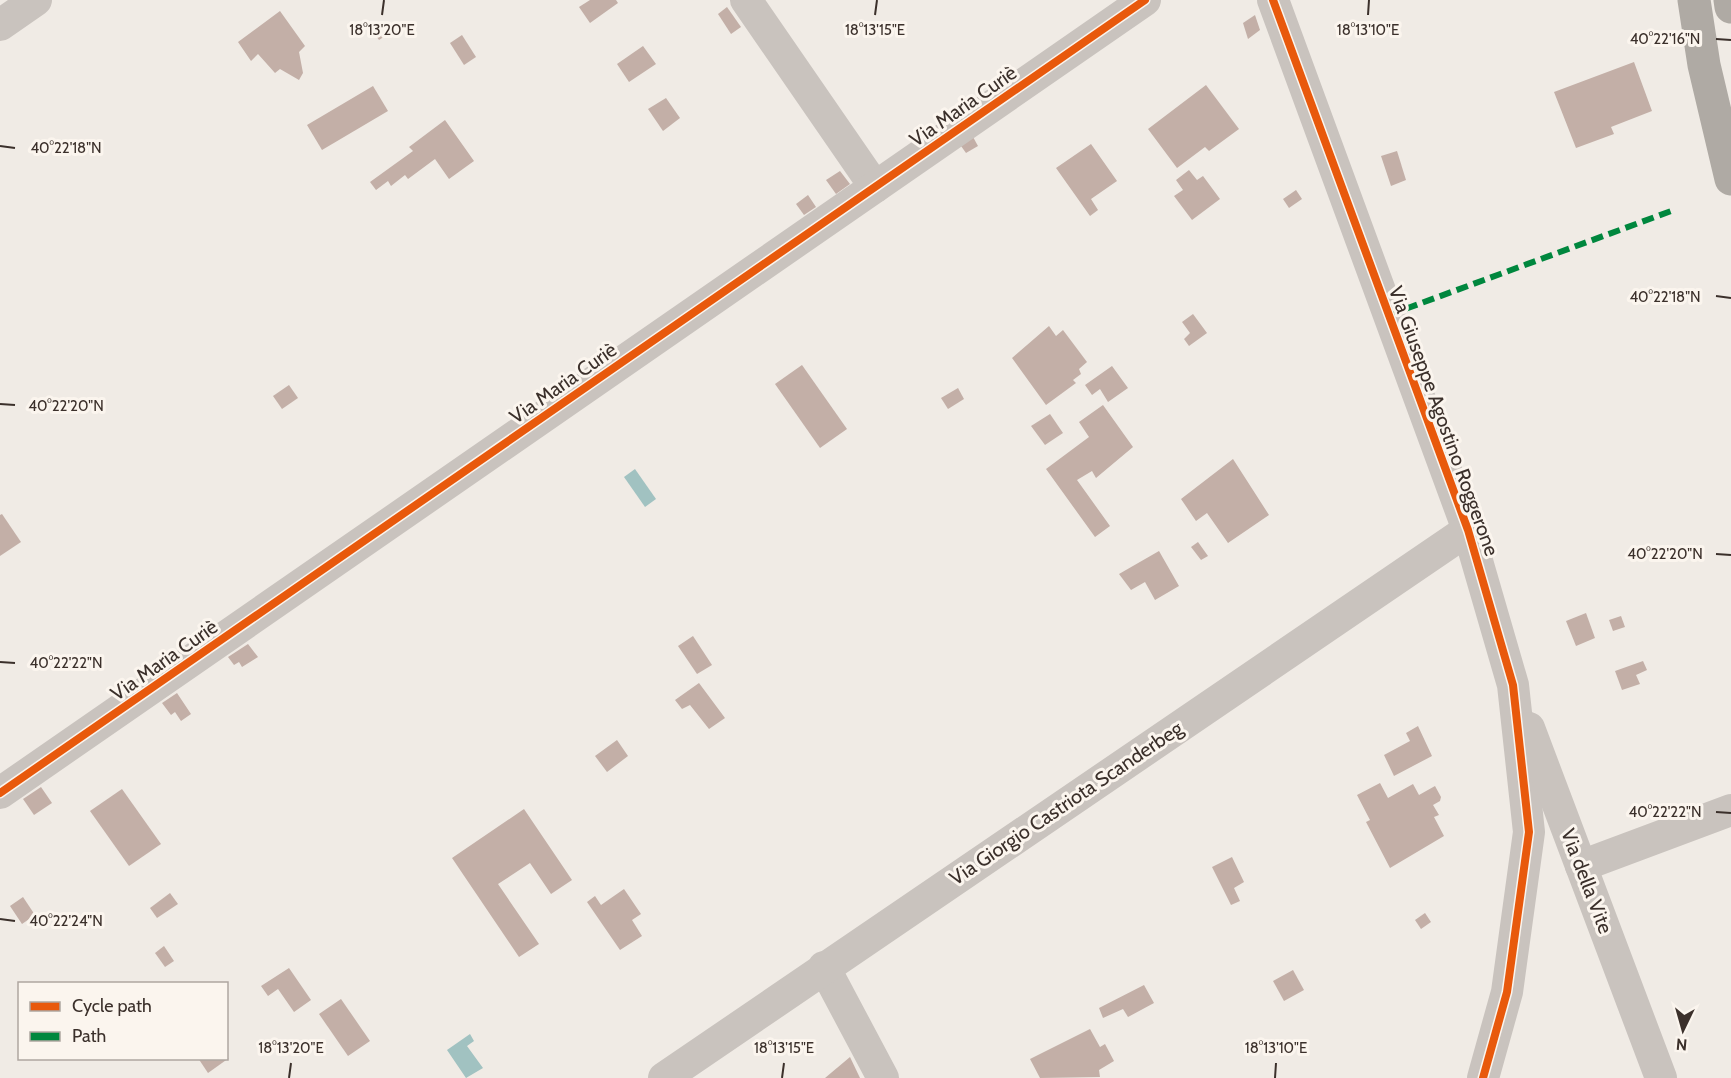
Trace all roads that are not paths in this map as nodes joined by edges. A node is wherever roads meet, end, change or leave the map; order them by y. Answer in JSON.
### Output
{"nodes":[{"id":1,"x":36,"y":0,"type":"edge"},
{"id":2,"x":746,"y":0,"type":"edge"},
{"id":3,"x":1145,"y":0,"type":"edge"},
{"id":4,"x":1273,"y":0,"type":"edge"},
{"id":5,"x":1694,"y":0,"type":"edge"},
{"id":6,"x":1730,"y":0,"type":"edge"},
{"id":7,"x":1731,"y":7,"type":"edge"},
{"id":8,"x":0,"y":25,"type":"edge"},
{"id":9,"x":1731,"y":179,"type":"edge"},
{"id":10,"x":875,"y":187,"type":"junction"},
{"id":11,"x":1468,"y":530,"type":"junction"},
{"id":12,"x":1513,"y":685,"type":"junction"},
{"id":13,"x":0,"y":793,"type":"edge"},
{"id":14,"x":1731,"y":810,"type":"edge"},
{"id":15,"x":1581,"y":866,"type":"junction"},
{"id":16,"x":824,"y":967,"type":"junction"},
{"id":17,"x":664,"y":1078,"type":"edge"},
{"id":18,"x":883,"y":1078,"type":"edge"},
{"id":19,"x":1483,"y":1078,"type":"edge"},
{"id":20,"x":1661,"y":1078,"type":"edge"}],
"edges":[{"from":1,"to":8,"type":"street"},
{"from":2,"to":10,"type":"street"},
{"from":3,"to":10,"type":"street","name":"Via Maria Curiè"},
{"from":4,"to":11,"type":"street","name":"Via Giuseppe Agostino Roggerone"},
{"from":5,"to":9,"type":"highway"},
{"from":6,"to":7,"type":"highway"},
{"from":10,"to":13,"type":"street","name":"Via Maria Curiè"},
{"from":11,"to":12,"type":"street","name":"Via Giuseppe Agostino Roggerone"},
{"from":11,"to":16,"type":"street","name":"Via Giorgio Castriota Scanderbeg"},
{"from":12,"to":15,"type":"street","name":"Via della Vite"},
{"from":12,"to":19,"type":"street","name":"Via Giuseppe Agostino Roggerone"},
{"from":14,"to":15,"type":"street"},
{"from":15,"to":20,"type":"street","name":"Via della Vite"},
{"from":16,"to":17,"type":"street","name":"Via Giorgio Castriota Scanderbeg"},
{"from":16,"to":18,"type":"street"}]}
